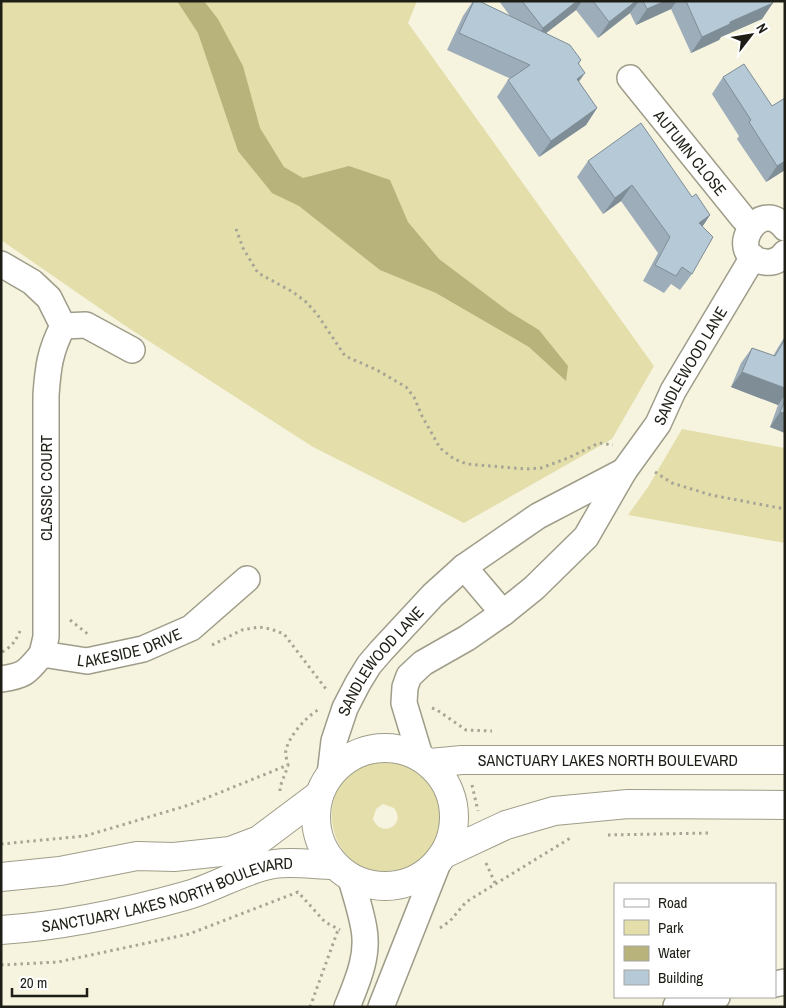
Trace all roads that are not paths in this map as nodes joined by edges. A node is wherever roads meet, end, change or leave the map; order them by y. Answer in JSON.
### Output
{"nodes":[{"id":1,"x":630,"y":78,"type":"dead end"},
{"id":2,"x":752,"y":226,"type":"junction"},
{"id":3,"x":784,"y":226,"type":"edge"},
{"id":4,"x":785,"y":253,"type":"edge"},
{"id":5,"x":753,"y":257,"type":"junction"},
{"id":6,"x":1,"y":264,"type":"edge"},
{"id":7,"x":63,"y":326,"type":"junction"},
{"id":8,"x":132,"y":350,"type":"dead end"},
{"id":9,"x":629,"y":465,"type":"junction"},
{"id":10,"x":464,"y":567,"type":"junction"},
{"id":11,"x":247,"y":579,"type":"dead end"},
{"id":12,"x":503,"y":613,"type":"junction"},
{"id":13,"x":42,"y":654,"type":"junction"},
{"id":14,"x":1,"y":679,"type":"edge"},
{"id":15,"x":425,"y":760,"type":"junction"},
{"id":16,"x":785,"y":760,"type":"edge"},
{"id":17,"x":324,"y":785,"type":"junction"},
{"id":18,"x":785,"y":805,"type":"edge"},
{"id":19,"x":441,"y":858,"type":"junction"},
{"id":20,"x":342,"y":871,"type":"junction"},
{"id":21,"x":1,"y":877,"type":"edge"},
{"id":22,"x":1,"y":930,"type":"edge"},
{"id":23,"x":712,"y":998,"type":"edge"},
{"id":24,"x":676,"y":1006,"type":"edge"},
{"id":25,"x":346,"y":1007,"type":"edge"},
{"id":26,"x":381,"y":1007,"type":"edge"}],
"edges":[{"from":1,"to":2,"type":"street","name":"AUTUMN CLOSE"},
{"from":2,"to":3,"type":"street"},
{"from":2,"to":5,"type":"street"},
{"from":4,"to":5,"type":"street"},
{"from":5,"to":9,"type":"street","name":"SANDLEWOOD LANE"},
{"from":6,"to":7,"type":"street"},
{"from":7,"to":8,"type":"street"},
{"from":7,"to":13,"type":"street","name":"CLASSIC COURT"},
{"from":9,"to":10,"type":"street","name":"SANDLEWOOD LANE"},
{"from":9,"to":12,"type":"street","name":"SANDLEWOOD LANE"},
{"from":10,"to":12,"type":"street"},
{"from":10,"to":17,"type":"street","name":"SANDLEWOOD LANE"},
{"from":11,"to":13,"type":"street","name":"LAKESIDE DRIVE"},
{"from":12,"to":15,"type":"street","name":"SANDLEWOOD LANE"},
{"from":13,"to":14,"type":"street"},
{"from":15,"to":16,"type":"street","name":"SANCTUARY LAKES NORTH BOULEVARD"},
{"from":15,"to":17,"type":"street"},
{"from":15,"to":19,"type":"street"},
{"from":17,"to":20,"type":"street"},
{"from":17,"to":21,"type":"street","name":"SANCTUARY LAKES NORTH BOULEVARD"},
{"from":18,"to":19,"type":"street"},
{"from":19,"to":20,"type":"street"},
{"from":19,"to":26,"type":"street"},
{"from":20,"to":22,"type":"street","name":"SANCTUARY LAKES NORTH BOULEVARD"},
{"from":20,"to":25,"type":"street"},
{"from":23,"to":24,"type":"street"}]}
